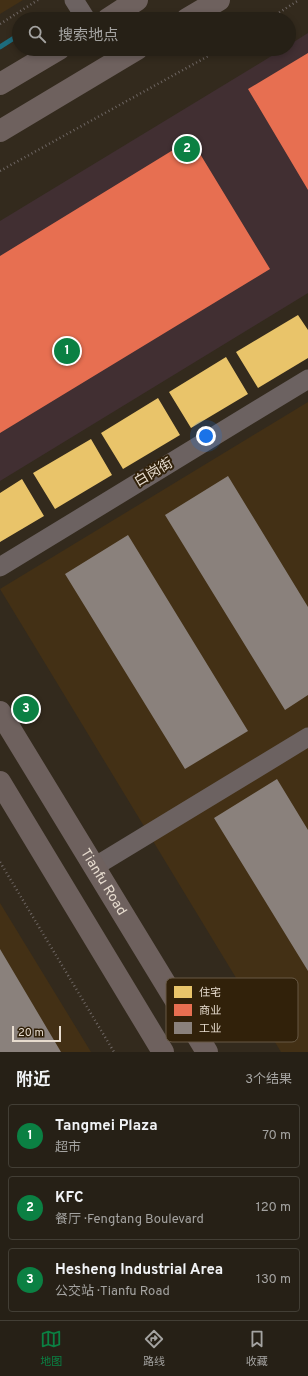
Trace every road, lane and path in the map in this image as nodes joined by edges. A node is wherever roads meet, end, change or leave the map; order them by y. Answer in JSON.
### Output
{"nodes":[{"id":1,"x":38,"y":0,"type":"edge"},
{"id":2,"x":74,"y":0,"type":"edge"},
{"id":3,"x":137,"y":0,"type":"edge"},
{"id":4,"x":219,"y":0,"type":"edge"},
{"id":5,"x":299,"y":0,"type":"edge"},
{"id":6,"x":19,"y":12,"type":"edge"},
{"id":7,"x":82,"y":12,"type":"edge"},
{"id":8,"x":119,"y":12,"type":"edge"},
{"id":9,"x":199,"y":12,"type":"edge"},
{"id":10,"x":280,"y":12,"type":"edge"},
{"id":11,"x":12,"y":16,"type":"edge"},
{"id":12,"x":0,"y":24,"type":"edge"},
{"id":13,"x":47,"y":56,"type":"edge"},
{"id":14,"x":125,"y":56,"type":"edge"},
{"id":15,"x":208,"y":56,"type":"edge"},
{"id":16,"x":0,"y":84,"type":"edge"},
{"id":17,"x":0,"y":131,"type":"edge"},
{"id":18,"x":0,"y":171,"type":"edge"},
{"id":19,"x":308,"y":379,"type":"edge"},
{"id":20,"x":0,"y":566,"type":"edge"},
{"id":21,"x":0,"y":712,"type":"edge"},
{"id":22,"x":308,"y":737,"type":"edge"},
{"id":23,"x":0,"y":782,"type":"edge"},
{"id":24,"x":0,"y":862,"type":"edge"},
{"id":25,"x":94,"y":867,"type":"junction"},
{"id":26,"x":166,"y":985,"type":"edge"},
{"id":27,"x":201,"y":1042,"type":"edge"},
{"id":28,"x":114,"y":1052,"type":"edge"},
{"id":29,"x":163,"y":1052,"type":"edge"},
{"id":30,"x":207,"y":1052,"type":"edge"}],
"edges":[{"from":1,"to":6,"type":"path"},
{"from":2,"to":7,"type":"street"},
{"from":3,"to":8,"type":"main road"},
{"from":4,"to":9,"type":"main road"},
{"from":5,"to":10,"type":"path"},
{"from":11,"to":12,"type":"path"},
{"from":13,"to":16,"type":"main road"},
{"from":14,"to":17,"type":"main road"},
{"from":15,"to":18,"type":"path"},
{"from":19,"to":20,"type":"street","name":"白岗街"},
{"from":21,"to":25,"type":"main road","name":"Tianfu Road"},
{"from":22,"to":25,"type":"street"},
{"from":23,"to":29,"type":"main road"},
{"from":24,"to":28,"type":"path"},
{"from":25,"to":26,"type":"main road","name":"Tianfu Road"},
{"from":27,"to":30,"type":"main road","name":"Tianfu Road"}]}
